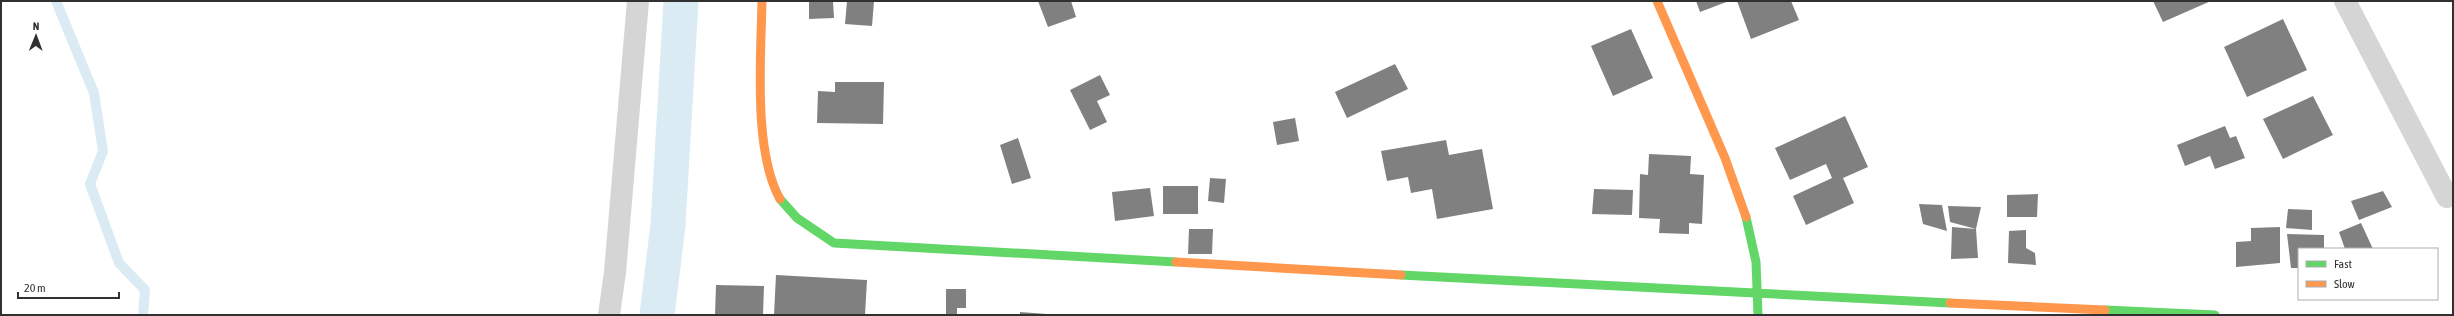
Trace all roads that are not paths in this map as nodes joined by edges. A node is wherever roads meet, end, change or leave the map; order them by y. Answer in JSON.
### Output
{"nodes":[{"id":1,"x":638,"y":1,"type":"edge"},
{"id":2,"x":762,"y":1,"type":"edge"},
{"id":3,"x":1657,"y":1,"type":"edge"},
{"id":4,"x":2345,"y":1,"type":"edge"},
{"id":5,"x":2451,"y":201,"type":"edge"},
{"id":6,"x":1760,"y":296,"type":"junction"},
{"id":7,"x":609,"y":315,"type":"edge"},
{"id":8,"x":1758,"y":315,"type":"edge"},
{"id":9,"x":2215,"y":315,"type":"edge"}],
"edges":[{"from":1,"to":7,"type":"street"},
{"from":2,"to":6,"type":"street"},
{"from":3,"to":6,"type":"street"},
{"from":4,"to":5,"type":"street"},
{"from":6,"to":8,"type":"street"},
{"from":6,"to":9,"type":"street"}]}
